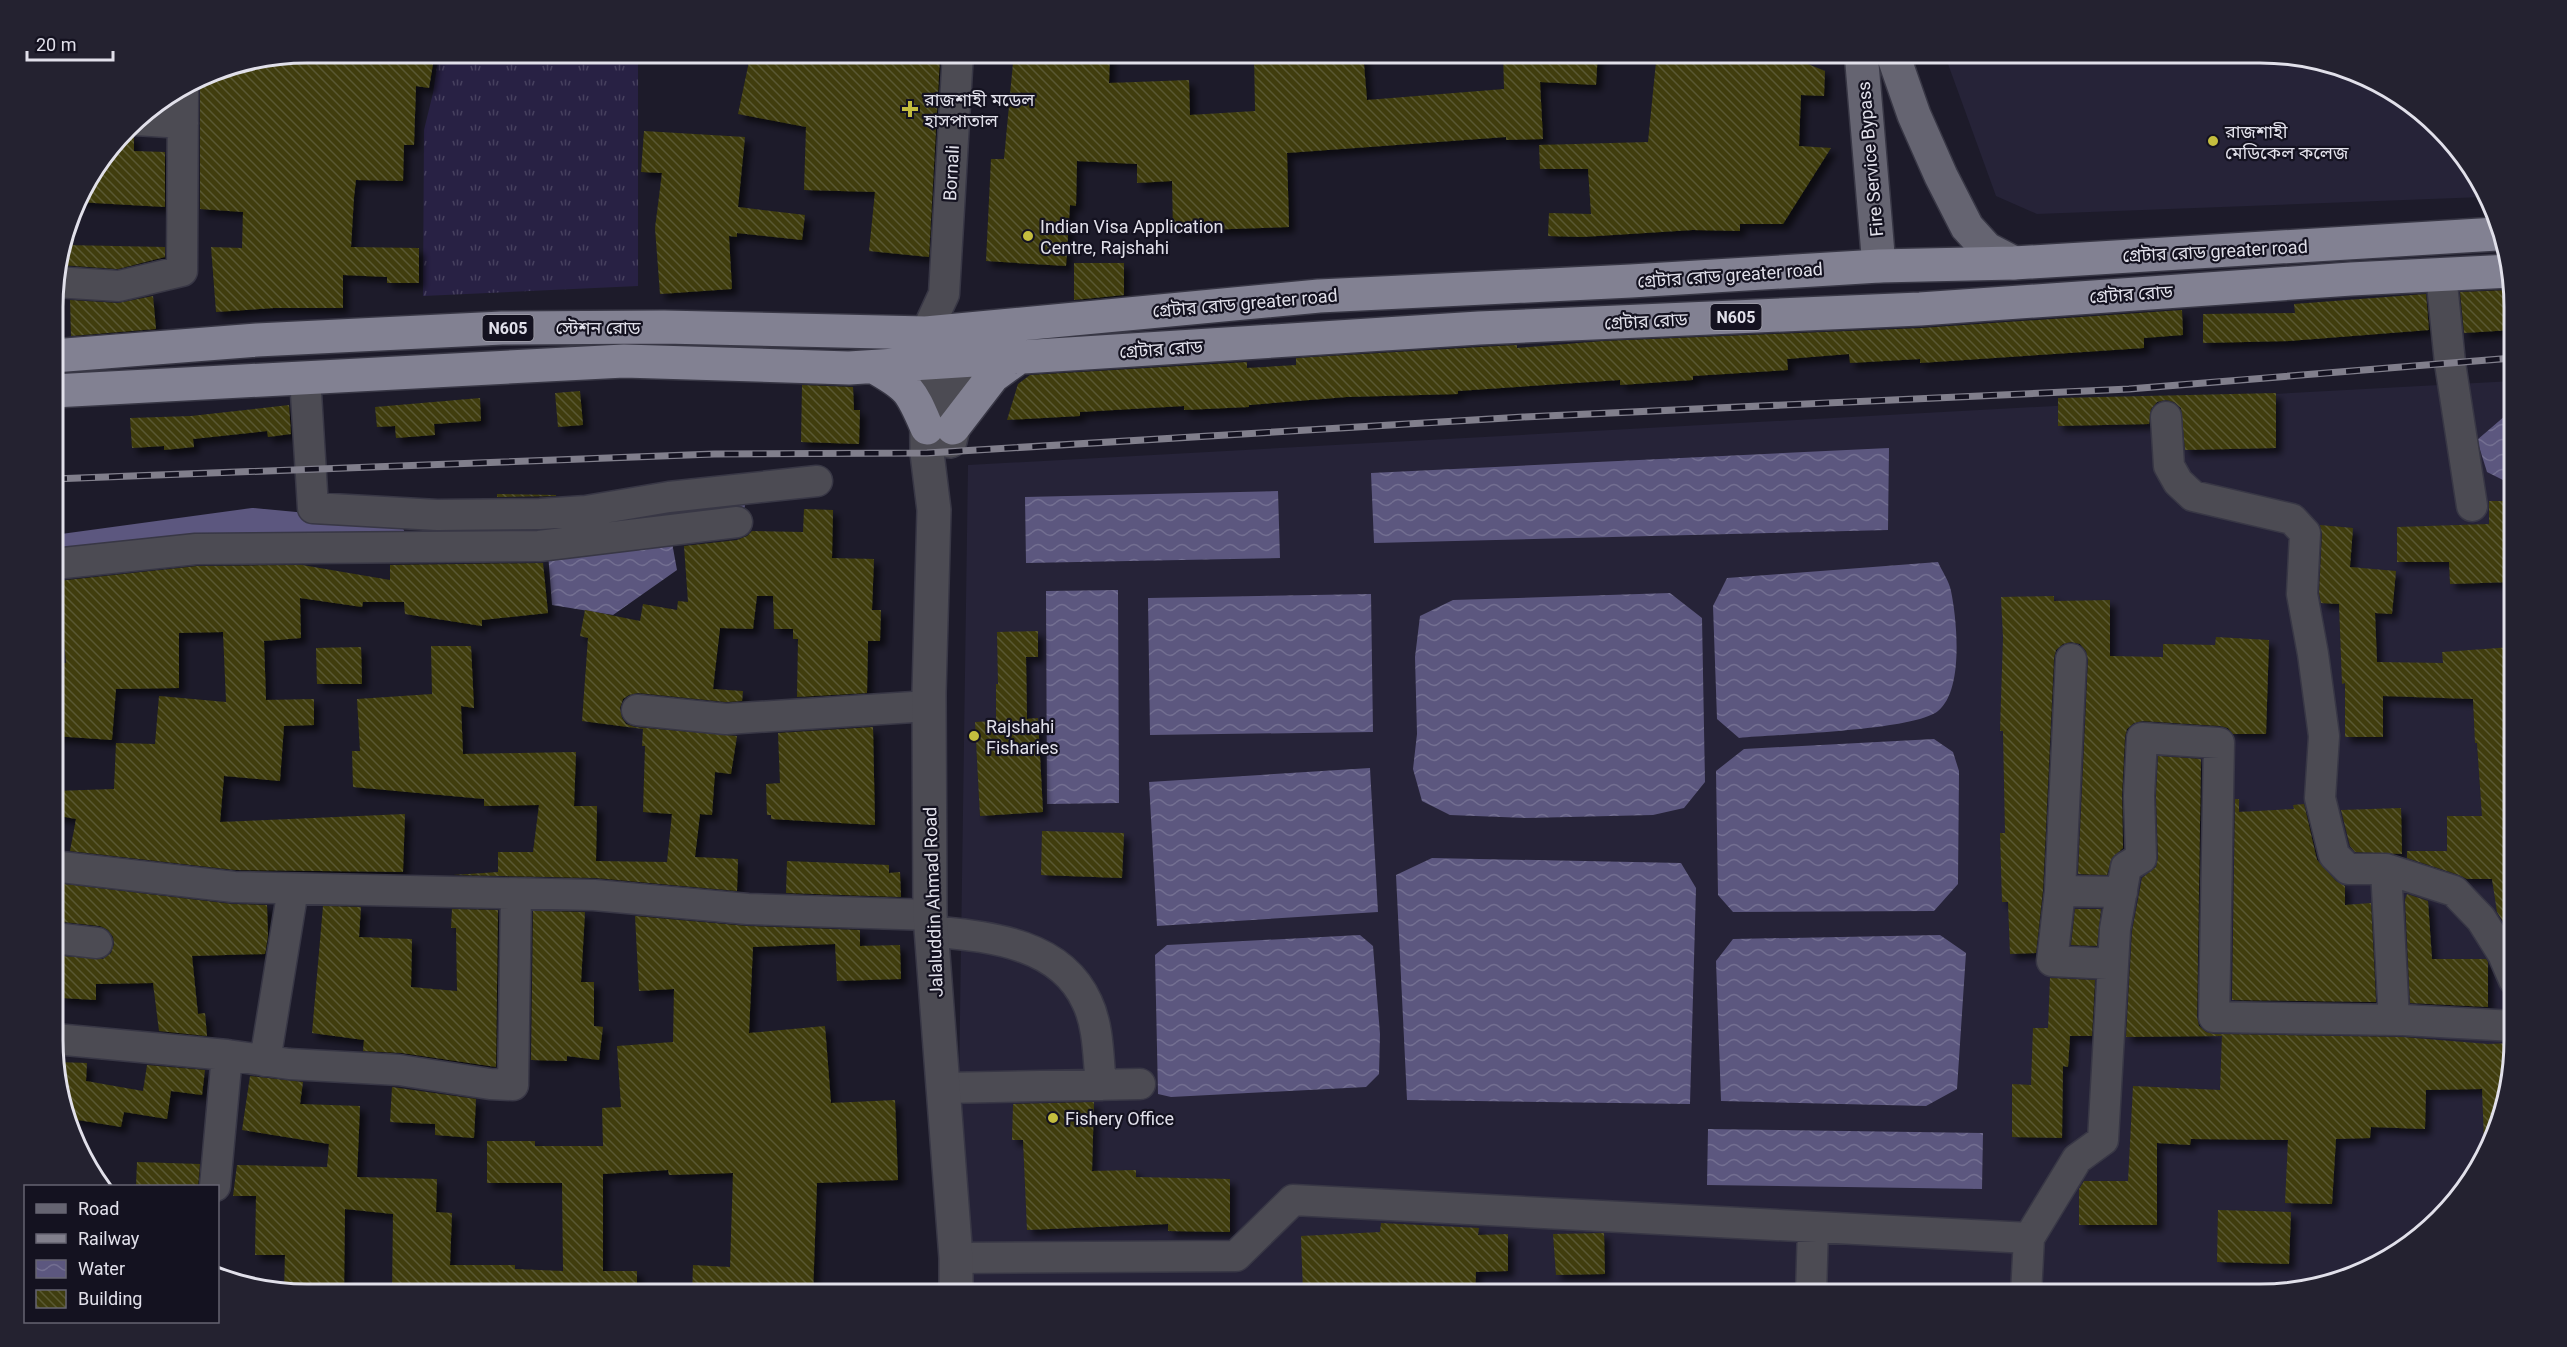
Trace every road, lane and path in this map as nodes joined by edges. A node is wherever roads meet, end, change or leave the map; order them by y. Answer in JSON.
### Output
{"nodes":[{"id":1,"x":957,"y":63,"type":"edge"},
{"id":2,"x":1862,"y":63,"type":"edge"},
{"id":3,"x":1896,"y":63,"type":"edge"},
{"id":4,"x":183,"y":97,"type":"edge"},
{"id":5,"x":150,"y":121,"type":"edge"},
{"id":6,"x":183,"y":123,"type":"junction"},
{"id":7,"x":2493,"y":234,"type":"edge"},
{"id":8,"x":2014,"y":263,"type":"junction"},
{"id":9,"x":1879,"y":266,"type":"junction"},
{"id":10,"x":2501,"y":271,"type":"edge"},
{"id":11,"x":2441,"y":274,"type":"junction"},
{"id":12,"x":65,"y":283,"type":"edge"},
{"id":13,"x":944,"y":294,"type":"junction"},
{"id":14,"x":962,"y":346,"type":"junction"},
{"id":15,"x":926,"y":349,"type":"junction"},
{"id":16,"x":63,"y":355,"type":"edge"},
{"id":17,"x":1018,"y":358,"type":"junction"},
{"id":18,"x":874,"y":367,"type":"junction"},
{"id":19,"x":305,"y":377,"type":"junction"},
{"id":20,"x":63,"y":390,"type":"edge"},
{"id":21,"x":2166,"y":417,"type":"dead end"},
{"id":22,"x":940,"y":428,"type":"junction"},
{"id":23,"x":816,"y":481,"type":"dead end"},
{"id":24,"x":2472,"y":506,"type":"dead end"},
{"id":25,"x":540,"y":514,"type":"junction"},
{"id":26,"x":436,"y":515,"type":"junction"},
{"id":27,"x":737,"y":522,"type":"dead end"},
{"id":28,"x":539,"y":546,"type":"junction"},
{"id":29,"x":435,"y":547,"type":"junction"},
{"id":30,"x":63,"y":563,"type":"edge"},
{"id":31,"x":2071,"y":658,"type":"dead end"},
{"id":32,"x":929,"y":706,"type":"junction"},
{"id":33,"x":637,"y":710,"type":"dead end"},
{"id":34,"x":63,"y":867,"type":"edge"},
{"id":35,"x":2386,"y":869,"type":"junction"},
{"id":36,"x":293,"y":889,"type":"junction"},
{"id":37,"x":2060,"y":891,"type":"junction"},
{"id":38,"x":2122,"y":892,"type":"junction"},
{"id":39,"x":516,"y":894,"type":"junction"},
{"id":40,"x":930,"y":923,"type":"junction"},
{"id":41,"x":63,"y":939,"type":"edge"},
{"id":42,"x":97,"y":943,"type":"dead end"},
{"id":43,"x":2504,"y":956,"type":"edge"},
{"id":44,"x":2113,"y":964,"type":"junction"},
{"id":45,"x":2394,"y":1020,"type":"junction"},
{"id":46,"x":2504,"y":1026,"type":"edge"},
{"id":47,"x":63,"y":1040,"type":"edge"},
{"id":48,"x":227,"y":1055,"type":"junction"},
{"id":49,"x":265,"y":1061,"type":"junction"},
{"id":50,"x":1140,"y":1084,"type":"dead end"},
{"id":51,"x":1101,"y":1085,"type":"junction"},
{"id":52,"x":943,"y":1089,"type":"junction"},
{"id":53,"x":215,"y":1185,"type":"edge"},
{"id":54,"x":1814,"y":1227,"type":"junction"},
{"id":55,"x":2029,"y":1238,"type":"junction"},
{"id":56,"x":956,"y":1258,"type":"junction"},
{"id":57,"x":956,"y":1284,"type":"edge"},
{"id":58,"x":1811,"y":1284,"type":"edge"},
{"id":59,"x":2027,"y":1284,"type":"edge"}],
"edges":[{"from":1,"to":13,"type":"street","name":"Bornali"},
{"from":2,"to":9,"type":"main road","name":"Fire Service Bypass"},
{"from":3,"to":8,"type":"main road","name":"Fire Service Bypass"},
{"from":4,"to":6,"type":"street"},
{"from":5,"to":6,"type":"street"},
{"from":6,"to":12,"type":"street"},
{"from":7,"to":8,"type":"highway","name":"গ্রেটার রোড greater road","number":"N605"},
{"from":8,"to":9,"type":"highway","name":"গ্রেটার রোড greater road","number":"N605"},
{"from":9,"to":14,"type":"highway","name":"গ্রেটার রোড greater road","number":"N605"},
{"from":10,"to":11,"type":"highway","name":"গ্রেটার রোড","number":"N605"},
{"from":11,"to":17,"type":"highway","name":"গ্রেটার রোড","number":"N605"},
{"from":11,"to":24,"type":"street"},
{"from":13,"to":14,"type":"street"},
{"from":13,"to":15,"type":"street","name":"Bornali"},
{"from":14,"to":15,"type":"highway","name":"স্টেশন রোড","number":"N605"},
{"from":14,"to":17,"type":"highway","name":"গ্রেটার রোড","number":"N605"},
{"from":14,"to":22,"type":"street","name":"Jalaluddin Ahmad Road"},
{"from":15,"to":16,"type":"highway","name":"স্টেশন রোড","number":"N605"},
{"from":15,"to":18,"type":"highway","name":"স্টেশন রোড","number":"N605"},
{"from":15,"to":22,"type":"street","name":"Jalaluddin Ahmad Road"},
{"from":17,"to":22,"type":"highway"},
{"from":18,"to":19,"type":"highway","name":"স্টেশন রোড","number":"N605"},
{"from":18,"to":22,"type":"highway"},
{"from":19,"to":20,"type":"highway","name":"স্টেশন রোড","number":"N605"},
{"from":19,"to":26,"type":"street"},
{"from":21,"to":35,"type":"street"},
{"from":22,"to":32,"type":"street","name":"Jalaluddin Ahmad Road"},
{"from":23,"to":25,"type":"street"},
{"from":25,"to":26,"type":"street"},
{"from":25,"to":28,"type":"street"},
{"from":26,"to":29,"type":"street"},
{"from":27,"to":28,"type":"street"},
{"from":28,"to":29,"type":"street"},
{"from":29,"to":30,"type":"street"},
{"from":31,"to":37,"type":"street"},
{"from":32,"to":33,"type":"street"},
{"from":32,"to":40,"type":"street","name":"Jalaluddin Ahmad Road"},
{"from":34,"to":36,"type":"street"},
{"from":35,"to":43,"type":"street"},
{"from":35,"to":45,"type":"street"},
{"from":36,"to":39,"type":"street"},
{"from":36,"to":49,"type":"street"},
{"from":37,"to":38,"type":"street"},
{"from":37,"to":44,"type":"street"},
{"from":38,"to":44,"type":"street"},
{"from":38,"to":45,"type":"street"},
{"from":39,"to":40,"type":"street"},
{"from":39,"to":49,"type":"street"},
{"from":40,"to":51,"type":"street"},
{"from":40,"to":52,"type":"street","name":"Jalaluddin Ahmad Road"},
{"from":41,"to":42,"type":"street"},
{"from":44,"to":55,"type":"street"},
{"from":45,"to":46,"type":"street"},
{"from":47,"to":48,"type":"street"},
{"from":48,"to":49,"type":"street"},
{"from":48,"to":53,"type":"street"},
{"from":50,"to":51,"type":"street"},
{"from":51,"to":52,"type":"street"},
{"from":52,"to":56,"type":"street","name":"Jalaluddin Ahmad Road"},
{"from":54,"to":55,"type":"street"},
{"from":54,"to":56,"type":"street"},
{"from":54,"to":58,"type":"street"},
{"from":55,"to":59,"type":"street"},
{"from":56,"to":57,"type":"street","name":"Jalaluddin Ahmad Road"}]}
